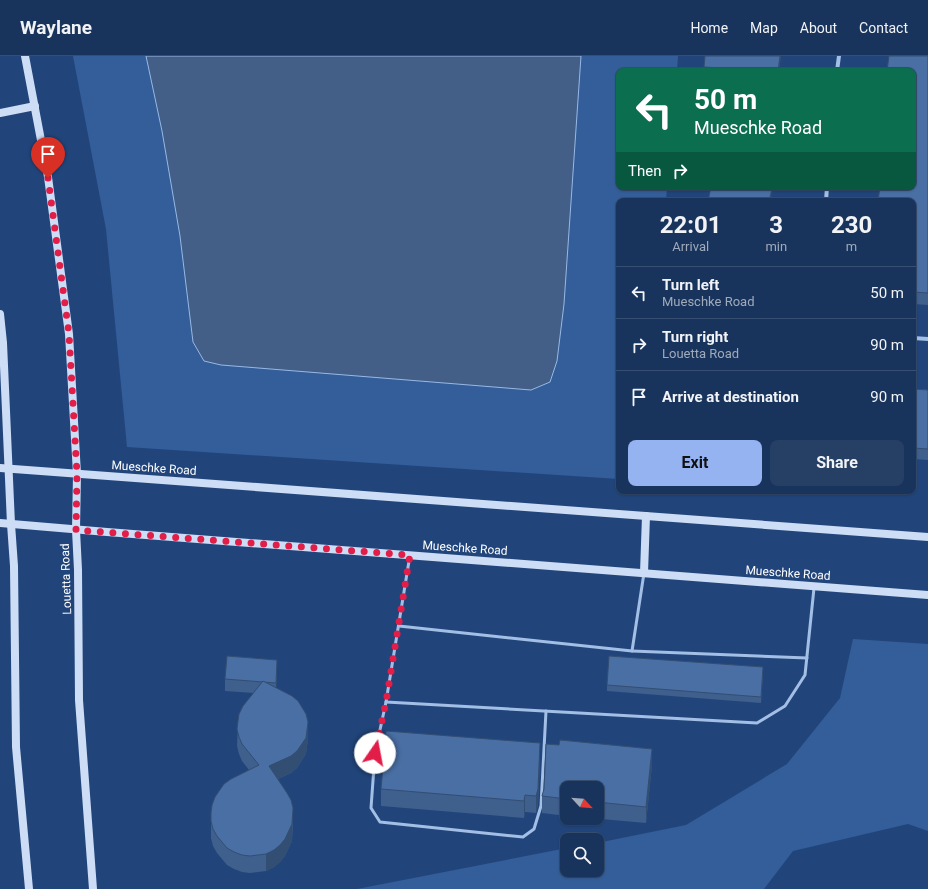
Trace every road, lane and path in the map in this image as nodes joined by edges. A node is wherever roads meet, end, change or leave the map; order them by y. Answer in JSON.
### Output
{"nodes":[{"id":1,"x":25,"y":56,"type":"edge"},
{"id":2,"x":839,"y":56,"type":"edge"},
{"id":3,"x":837,"y":68,"type":"edge"},
{"id":4,"x":35,"y":106,"type":"junction"},
{"id":5,"x":0,"y":113,"type":"edge"},
{"id":6,"x":0,"y":314,"type":"edge"},
{"id":7,"x":916,"y":338,"type":"edge"},
{"id":8,"x":928,"y":339,"type":"edge"},
{"id":9,"x":0,"y":468,"type":"edge"},
{"id":10,"x":9,"y":469,"type":"junction"},
{"id":11,"x":77,"y":474,"type":"junction"},
{"id":12,"x":646,"y":516,"type":"junction"},
{"id":13,"x":0,"y":523,"type":"edge"},
{"id":14,"x":11,"y":524,"type":"junction"},
{"id":15,"x":76,"y":530,"type":"junction"},
{"id":16,"x":928,"y":537,"type":"edge"},
{"id":17,"x":410,"y":555,"type":"junction"},
{"id":18,"x":644,"y":573,"type":"junction"},
{"id":19,"x":814,"y":587,"type":"junction"},
{"id":20,"x":928,"y":595,"type":"edge"},
{"id":21,"x":399,"y":626,"type":"junction"},
{"id":22,"x":632,"y":651,"type":"junction"},
{"id":23,"x":807,"y":658,"type":"junction"},
{"id":24,"x":386,"y":702,"type":"junction"},
{"id":25,"x":546,"y":711,"type":"junction"},
{"id":26,"x":29,"y":889,"type":"edge"},
{"id":27,"x":93,"y":889,"type":"edge"}],
"edges":[{"from":1,"to":4,"type":"main road","name":"Louetta Road"},
{"from":2,"to":3,"type":"street"},
{"from":4,"to":5,"type":"main road"},
{"from":4,"to":11,"type":"main road","name":"Louetta Road"},
{"from":6,"to":10,"type":"main road"},
{"from":7,"to":8,"type":"street"},
{"from":9,"to":10,"type":"main road","name":"Mueschke Road"},
{"from":10,"to":11,"type":"main road","name":"Mueschke Road"},
{"from":10,"to":14,"type":"main road"},
{"from":11,"to":12,"type":"main road","name":"Mueschke Road"},
{"from":11,"to":15,"type":"main road","name":"Louetta Road"},
{"from":12,"to":16,"type":"main road","name":"Mueschke Road"},
{"from":12,"to":18,"type":"main road"},
{"from":13,"to":14,"type":"main road","name":"Mueschke Road"},
{"from":14,"to":15,"type":"main road","name":"Mueschke Road"},
{"from":14,"to":26,"type":"main road"},
{"from":15,"to":17,"type":"main road","name":"Mueschke Road"},
{"from":15,"to":27,"type":"main road","name":"Louetta Road"},
{"from":17,"to":18,"type":"main road","name":"Mueschke Road"},
{"from":17,"to":21,"type":"lane"},
{"from":18,"to":19,"type":"main road","name":"Mueschke Road"},
{"from":18,"to":22,"type":"lane"},
{"from":19,"to":20,"type":"main road","name":"Mueschke Road"},
{"from":19,"to":23,"type":"lane"},
{"from":21,"to":22,"type":"lane"},
{"from":21,"to":24,"type":"lane"},
{"from":22,"to":23,"type":"lane"},
{"from":23,"to":25,"type":"lane"},
{"from":24,"to":25,"type":"lane"},
{"from":24,"to":25,"type":"lane"}]}
